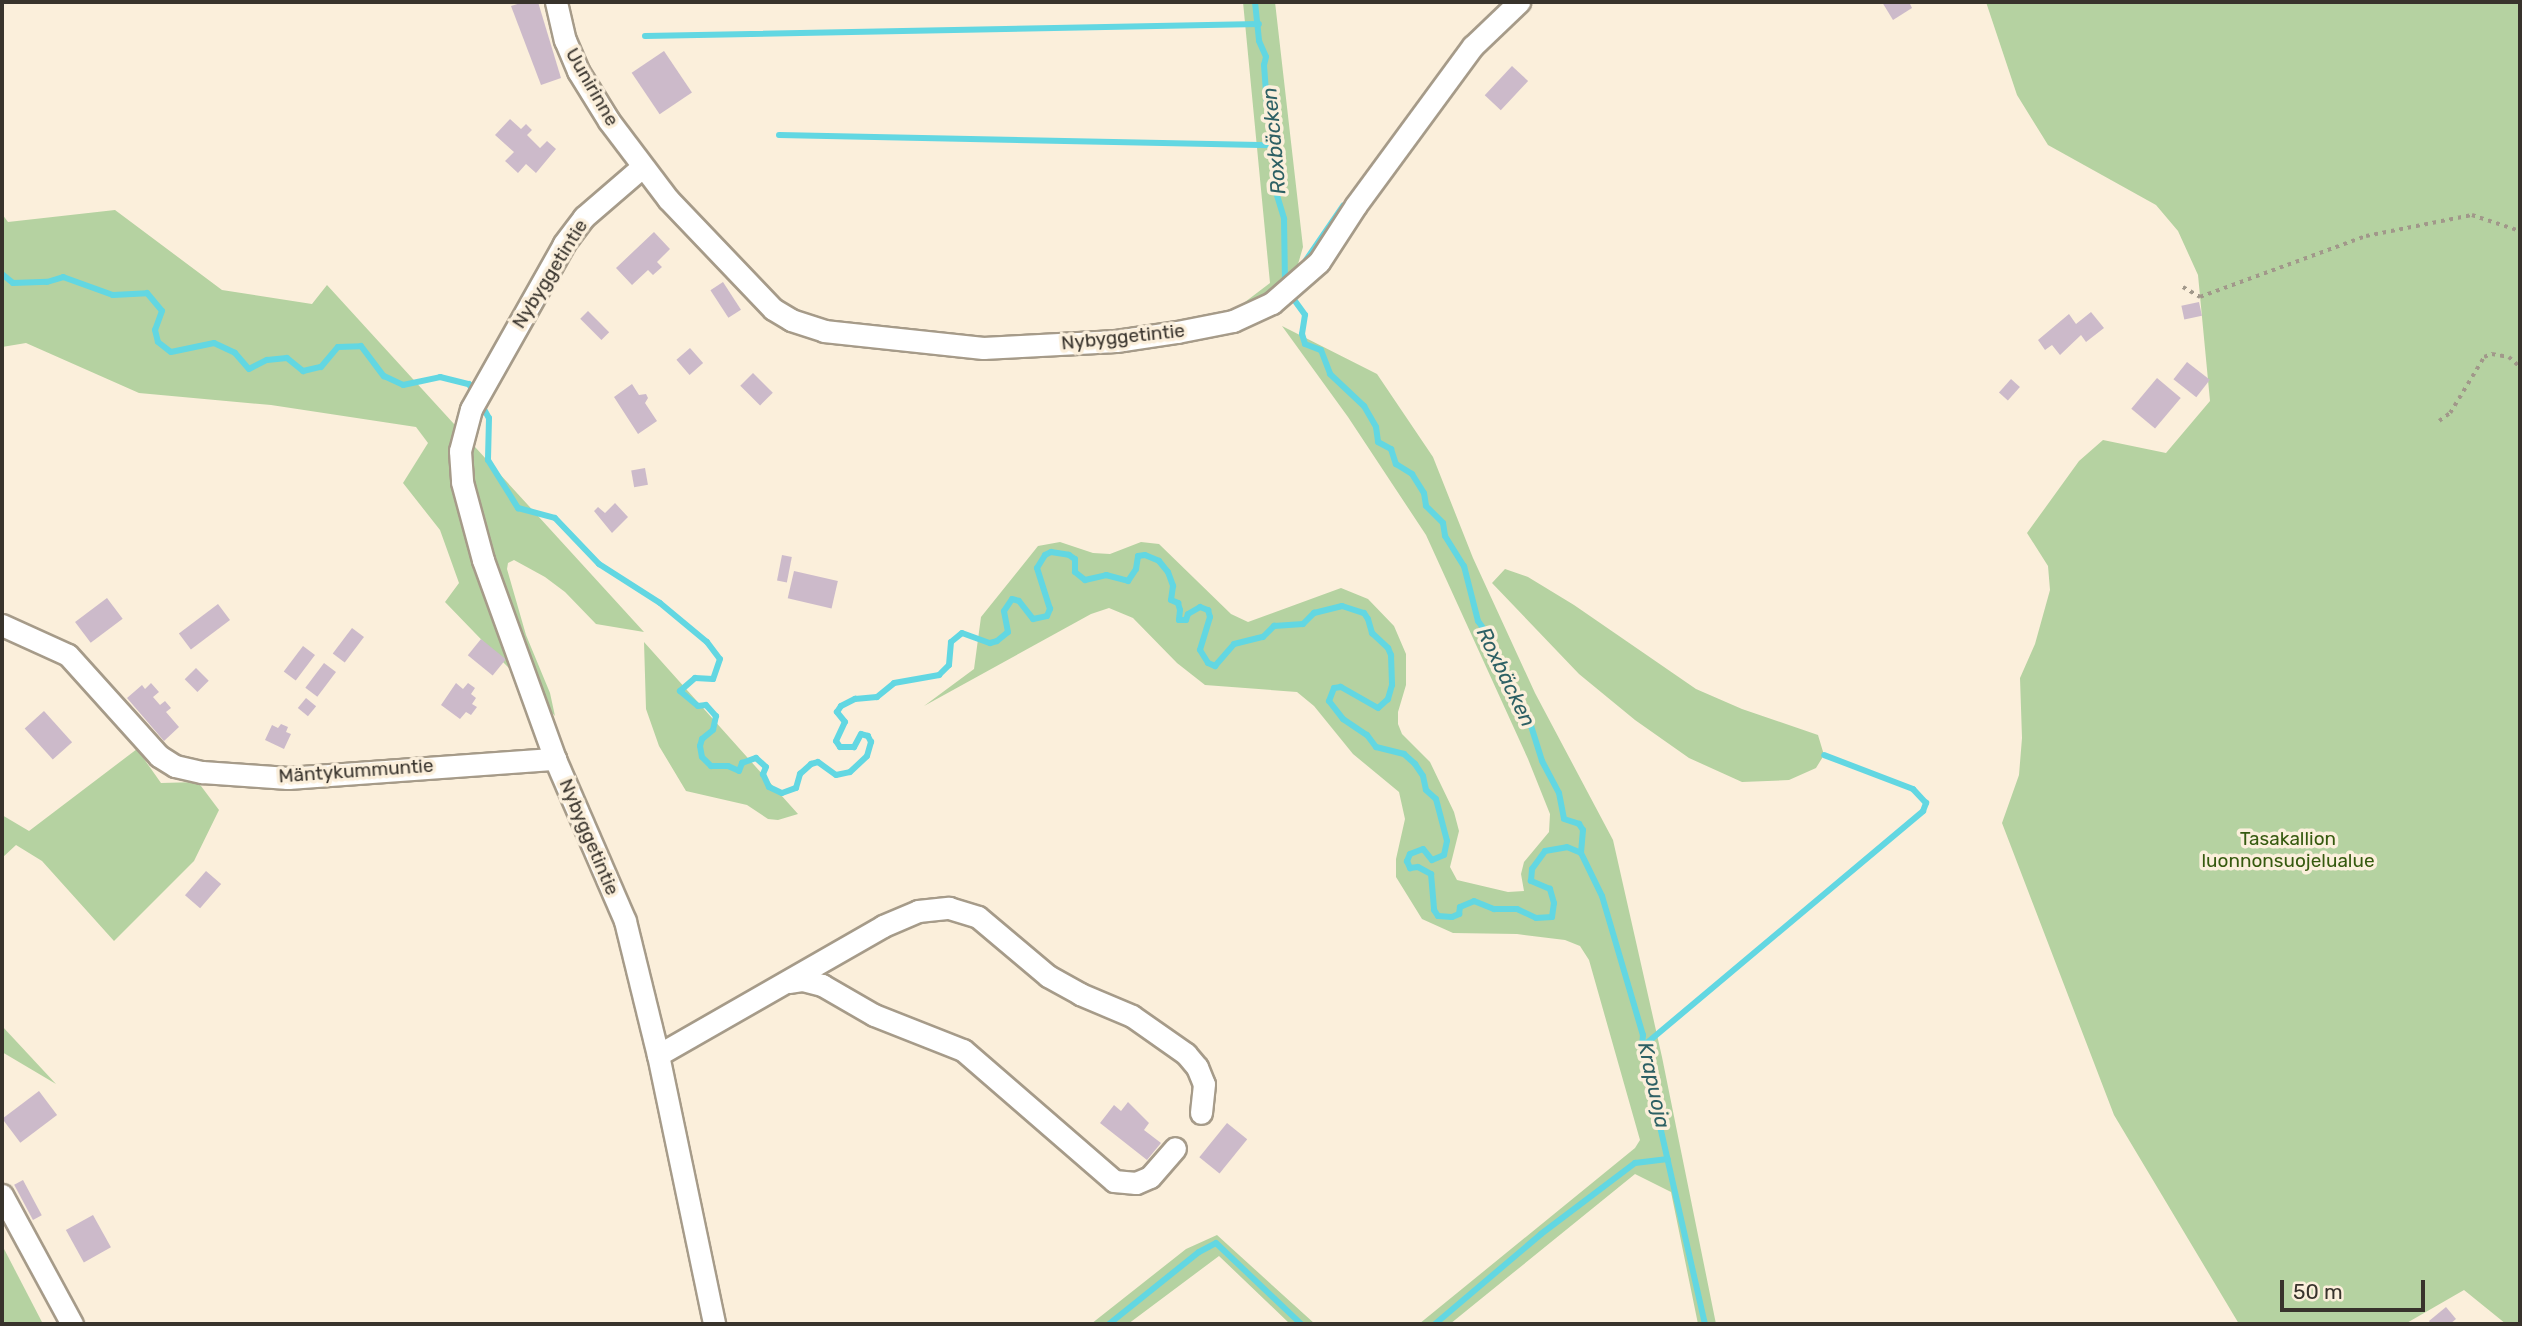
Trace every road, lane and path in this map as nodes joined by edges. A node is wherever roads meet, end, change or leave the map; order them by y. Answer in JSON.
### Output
{"nodes":[{"id":1,"x":556,"y":2,"type":"edge"},
{"id":2,"x":1519,"y":2,"type":"edge"},
{"id":3,"x":642,"y":167,"type":"junction"},
{"id":4,"x":2520,"y":231,"type":"edge"},
{"id":5,"x":2183,"y":287,"type":"dead end"},
{"id":6,"x":2520,"y":367,"type":"edge"},
{"id":7,"x":2439,"y":421,"type":"dead end"},
{"id":8,"x":2,"y":625,"type":"edge"},
{"id":9,"x":555,"y":759,"type":"junction"},
{"id":10,"x":784,"y":984,"type":"junction"},
{"id":11,"x":658,"y":1055,"type":"junction"},
{"id":12,"x":1201,"y":1113,"type":"dead end"},
{"id":13,"x":1175,"y":1147,"type":"dead end"},
{"id":14,"x":2,"y":1195,"type":"edge"},
{"id":15,"x":72,"y":1324,"type":"edge"},
{"id":16,"x":714,"y":1324,"type":"edge"}],
"edges":[{"from":1,"to":3,"type":"street","name":"Uunirinne"},
{"from":2,"to":3,"type":"street","name":"Nybyggetintie"},
{"from":3,"to":9,"type":"street","name":"Nybyggetintie"},
{"from":4,"to":5,"type":"path"},
{"from":6,"to":7,"type":"path"},
{"from":8,"to":9,"type":"street","name":"Mäntykummuntie"},
{"from":9,"to":11,"type":"street","name":"Nybyggetintie"},
{"from":10,"to":11,"type":"street"},
{"from":10,"to":12,"type":"street"},
{"from":10,"to":13,"type":"street"},
{"from":11,"to":16,"type":"street","name":"Nybyggetintie"},
{"from":14,"to":15,"type":"street"}]}
